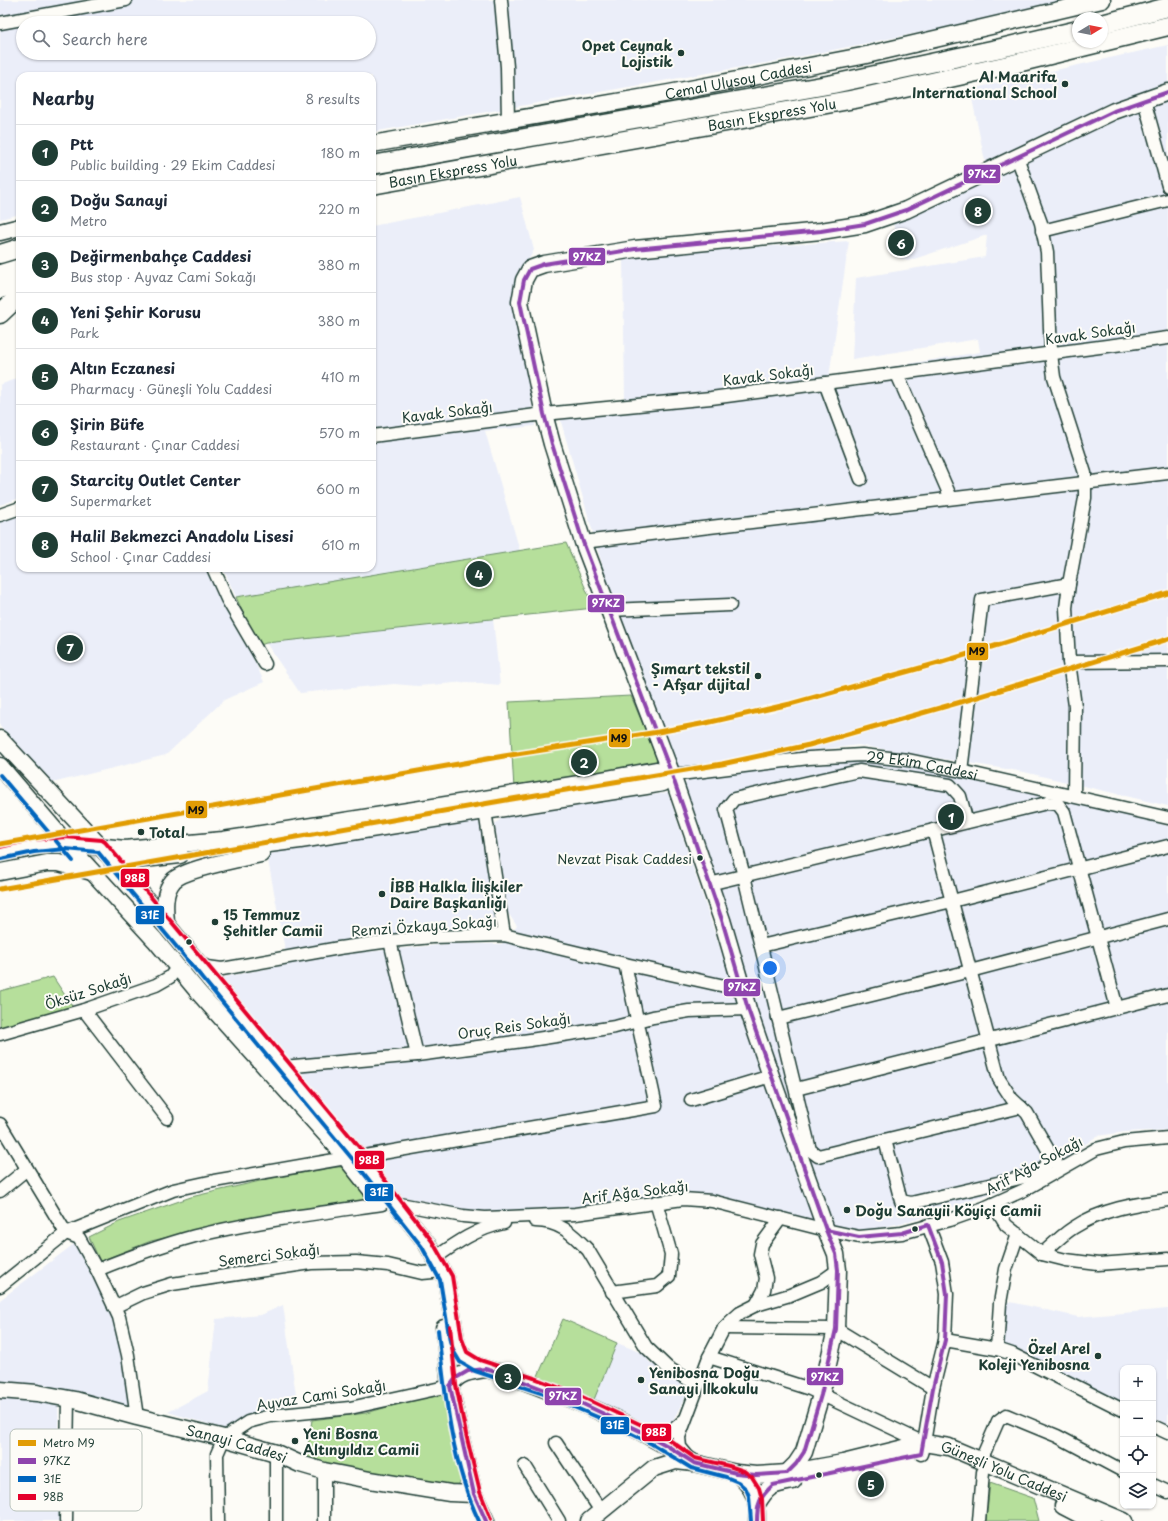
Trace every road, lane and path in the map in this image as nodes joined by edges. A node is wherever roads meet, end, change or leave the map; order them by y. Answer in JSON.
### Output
{"nodes":[{"id":1,"x":126,"y":0,"type":"edge"},
{"id":2,"x":501,"y":0,"type":"edge"},
{"id":3,"x":1102,"y":0,"type":"edge"},
{"id":4,"x":1168,"y":7,"type":"edge"},
{"id":5,"x":38,"y":16,"type":"edge"},
{"id":6,"x":16,"y":20,"type":"edge"},
{"id":7,"x":1108,"y":22,"type":"edge"},
{"id":8,"x":0,"y":23,"type":"edge"},
{"id":9,"x":1168,"y":26,"type":"edge"},
{"id":10,"x":1072,"y":31,"type":"edge"},
{"id":11,"x":1168,"y":92,"type":"edge"},
{"id":12,"x":1144,"y":100,"type":"junction"},
{"id":13,"x":508,"y":120,"type":"junction"},
{"id":14,"x":376,"y":143,"type":"edge"},
{"id":15,"x":1017,"y":157,"type":"junction"},
{"id":16,"x":376,"y":164,"type":"edge"},
{"id":17,"x":376,"y":184,"type":"edge"},
{"id":18,"x":1168,"y":186,"type":"edge"},
{"id":19,"x":1168,"y":200,"type":"edge"},
{"id":20,"x":16,"y":228,"type":"edge"},
{"id":21,"x":1042,"y":231,"type":"junction"},
{"id":22,"x":0,"y":232,"type":"edge"},
{"id":23,"x":16,"y":243,"type":"edge"},
{"id":24,"x":0,"y":246,"type":"edge"},
{"id":25,"x":16,"y":249,"type":"edge"},
{"id":26,"x":0,"y":254,"type":"edge"},
{"id":27,"x":16,"y":269,"type":"edge"},
{"id":28,"x":0,"y":274,"type":"edge"},
{"id":29,"x":16,"y":283,"type":"edge"},
{"id":30,"x":0,"y":289,"type":"edge"},
{"id":31,"x":16,"y":299,"type":"edge"},
{"id":32,"x":0,"y":314,"type":"edge"},
{"id":33,"x":1168,"y":338,"type":"edge"},
{"id":34,"x":1051,"y":354,"type":"junction"},
{"id":35,"x":897,"y":374,"type":"junction"},
{"id":36,"x":824,"y":383,"type":"junction"},
{"id":37,"x":544,"y":414,"type":"junction"},
{"id":38,"x":376,"y":435,"type":"edge"},
{"id":39,"x":1168,"y":473,"type":"edge"},
{"id":40,"x":861,"y":479,"type":"dead end"},
{"id":41,"x":1085,"y":483,"type":"junction"},
{"id":42,"x":951,"y":498,"type":"junction"},
{"id":43,"x":16,"y":509,"type":"edge"},
{"id":44,"x":0,"y":515,"type":"edge"},
{"id":45,"x":583,"y":542,"type":"junction"},
{"id":46,"x":215,"y":572,"type":"edge"},
{"id":47,"x":1069,"y":584,"type":"junction"},
{"id":48,"x":730,"y":605,"type":"dead end"},
{"id":49,"x":609,"y":610,"type":"junction"},
{"id":50,"x":1168,"y":661,"type":"edge"},
{"id":51,"x":1069,"y":662,"type":"junction"},
{"id":52,"x":265,"y":664,"type":"dead end"},
{"id":53,"x":0,"y":740,"type":"edge"},
{"id":54,"x":0,"y":757,"type":"edge"},
{"id":55,"x":0,"y":766,"type":"edge"},
{"id":56,"x":961,"y":771,"type":"junction"},
{"id":57,"x":672,"y":775,"type":"junction"},
{"id":58,"x":1074,"y":796,"type":"junction"},
{"id":59,"x":485,"y":811,"type":"junction"},
{"id":60,"x":1168,"y":818,"type":"edge"},
{"id":61,"x":45,"y":819,"type":"junction"},
{"id":62,"x":967,"y":822,"type":"junction"},
{"id":63,"x":933,"y":830,"type":"junction"},
{"id":64,"x":300,"y":840,"type":"junction"},
{"id":65,"x":63,"y":843,"type":"junction"},
{"id":66,"x":33,"y":846,"type":"junction"},
{"id":67,"x":101,"y":846,"type":"junction"},
{"id":68,"x":1168,"y":846,"type":"edge"},
{"id":69,"x":0,"y":853,"type":"edge"},
{"id":70,"x":126,"y":861,"type":"tunnel mouth"},
{"id":71,"x":0,"y":863,"type":"edge"},
{"id":72,"x":1079,"y":869,"type":"junction"},
{"id":73,"x":0,"y":872,"type":"edge"},
{"id":74,"x":92,"y":872,"type":"junction"},
{"id":75,"x":744,"y":876,"type":"junction"},
{"id":76,"x":709,"y":884,"type":"junction"},
{"id":77,"x":952,"y":901,"type":"junction"},
{"id":78,"x":1168,"y":919,"type":"edge"},
{"id":79,"x":166,"y":923,"type":"junction"},
{"id":80,"x":504,"y":935,"type":"junction"},
{"id":81,"x":1098,"y":938,"type":"junction"},
{"id":82,"x":390,"y":941,"type":"junction"},
{"id":83,"x":761,"y":946,"type":"junction"},
{"id":84,"x":625,"y":964,"type":"junction"},
{"id":85,"x":178,"y":966,"type":"junction"},
{"id":86,"x":970,"y":971,"type":"junction"},
{"id":87,"x":217,"y":975,"type":"junction"},
{"id":88,"x":743,"y":990,"type":"junction"},
{"id":89,"x":1168,"y":995,"type":"edge"},
{"id":90,"x":1117,"y":1008,"type":"junction"},
{"id":91,"x":748,"y":1009,"type":"junction"},
{"id":92,"x":84,"y":1010,"type":"junction"},
{"id":93,"x":778,"y":1018,"type":"junction"},
{"id":94,"x":637,"y":1022,"type":"junction"},
{"id":95,"x":0,"y":1034,"type":"edge"},
{"id":96,"x":989,"y":1040,"type":"junction"},
{"id":97,"x":417,"y":1055,"type":"junction"},
{"id":98,"x":283,"y":1067,"type":"junction"},
{"id":99,"x":771,"y":1076,"type":"junction"},
{"id":100,"x":796,"y":1089,"type":"junction"},
{"id":101,"x":691,"y":1100,"type":"dead end"},
{"id":102,"x":1021,"y":1107,"type":"junction"},
{"id":103,"x":166,"y":1118,"type":"dead end"},
{"id":104,"x":0,"y":1124,"type":"edge"},
{"id":105,"x":1168,"y":1138,"type":"edge"},
{"id":106,"x":885,"y":1140,"type":"junction"},
{"id":107,"x":1052,"y":1157,"type":"junction"},
{"id":108,"x":353,"y":1158,"type":"junction"},
{"id":109,"x":1059,"y":1169,"type":"junction"},
{"id":110,"x":27,"y":1170,"type":"junction"},
{"id":111,"x":0,"y":1191,"type":"edge"},
{"id":112,"x":1168,"y":1200,"type":"edge"},
{"id":113,"x":656,"y":1202,"type":"junction"},
{"id":114,"x":389,"y":1204,"type":"junction"},
{"id":115,"x":993,"y":1204,"type":"junction"},
{"id":116,"x":780,"y":1218,"type":"junction"},
{"id":117,"x":928,"y":1225,"type":"junction"},
{"id":118,"x":826,"y":1230,"type":"junction"},
{"id":119,"x":66,"y":1233,"type":"junction"},
{"id":120,"x":1018,"y":1234,"type":"junction"},
{"id":121,"x":1042,"y":1254,"type":"junction"},
{"id":122,"x":1168,"y":1259,"type":"edge"},
{"id":123,"x":434,"y":1265,"type":"junction"},
{"id":124,"x":97,"y":1270,"type":"junction"},
{"id":125,"x":838,"y":1270,"type":"junction"},
{"id":126,"x":0,"y":1286,"type":"edge"},
{"id":127,"x":612,"y":1292,"type":"junction"},
{"id":128,"x":756,"y":1305,"type":"junction"},
{"id":129,"x":114,"y":1307,"type":"junction"},
{"id":130,"x":724,"y":1328,"type":"junction"},
{"id":131,"x":836,"y":1329,"type":"junction"},
{"id":132,"x":945,"y":1340,"type":"junction"},
{"id":133,"x":997,"y":1349,"type":"junction"},
{"id":134,"x":709,"y":1357,"type":"junction"},
{"id":135,"x":484,"y":1369,"type":"junction"},
{"id":136,"x":698,"y":1385,"type":"junction"},
{"id":137,"x":450,"y":1386,"type":"junction"},
{"id":138,"x":933,"y":1388,"type":"junction"},
{"id":139,"x":0,"y":1390,"type":"edge"},
{"id":140,"x":821,"y":1395,"type":"junction"},
{"id":141,"x":68,"y":1399,"type":"junction"},
{"id":142,"x":1120,"y":1408,"type":"edge"},
{"id":143,"x":137,"y":1418,"type":"junction"},
{"id":144,"x":685,"y":1419,"type":"junction"},
{"id":145,"x":1156,"y":1427,"type":"edge"},
{"id":146,"x":68,"y":1429,"type":"edge"},
{"id":147,"x":1168,"y":1433,"type":"edge"},
{"id":148,"x":648,"y":1435,"type":"junction"},
{"id":149,"x":224,"y":1438,"type":"junction"},
{"id":150,"x":556,"y":1443,"type":"dead end"},
{"id":151,"x":922,"y":1448,"type":"junction"},
{"id":152,"x":276,"y":1453,"type":"junction"},
{"id":153,"x":694,"y":1463,"type":"junction"},
{"id":154,"x":525,"y":1466,"type":"dead end"},
{"id":155,"x":982,"y":1466,"type":"junction"},
{"id":156,"x":1120,"y":1469,"type":"edge"},
{"id":157,"x":324,"y":1470,"type":"junction"},
{"id":158,"x":787,"y":1473,"type":"junction"},
{"id":159,"x":736,"y":1474,"type":"junction"},
{"id":160,"x":1156,"y":1486,"type":"edge"},
{"id":161,"x":1168,"y":1492,"type":"edge"},
{"id":162,"x":474,"y":1494,"type":"junction"},
{"id":163,"x":757,"y":1504,"type":"junction"},
{"id":164,"x":66,"y":1511,"type":"edge"},
{"id":165,"x":598,"y":1515,"type":"edge"},
{"id":166,"x":66,"y":1521,"type":"edge"},
{"id":167,"x":218,"y":1521,"type":"edge"},
{"id":168,"x":276,"y":1521,"type":"edge"},
{"id":169,"x":324,"y":1521,"type":"edge"},
{"id":170,"x":486,"y":1521,"type":"edge"},
{"id":171,"x":559,"y":1521,"type":"edge"},
{"id":172,"x":575,"y":1521,"type":"edge"},
{"id":173,"x":757,"y":1521,"type":"edge"},
{"id":174,"x":979,"y":1521,"type":"edge"},
{"id":175,"x":1092,"y":1521,"type":"edge"},
{"id":176,"x":1124,"y":1521,"type":"edge"}],
"edges":[{"from":1,"to":5,"type":"street"},
{"from":2,"to":13,"type":"street"},
{"from":3,"to":13,"type":"main road","name":"Cemal Ulusoy Caddesi"},
{"from":4,"to":7,"type":"highway"},
{"from":6,"to":8,"type":"street"},
{"from":9,"to":17,"type":"highway","name":"Basın Ekspress Yolu"},
{"from":10,"to":16,"type":"highway","name":"Basın Ekspress Yolu"},
{"from":11,"to":12,"type":"main road"},
{"from":12,"to":15,"type":"main road"},
{"from":12,"to":18,"type":"street"},
{"from":13,"to":14,"type":"main road","name":"Cemal Ulusoy Caddesi"},
{"from":15,"to":21,"type":"street"},
{"from":15,"to":37,"type":"main road"},
{"from":19,"to":21,"type":"street"},
{"from":20,"to":22,"type":"main road"},
{"from":21,"to":34,"type":"street"},
{"from":23,"to":24,"type":"highway"},
{"from":25,"to":26,"type":"highway"},
{"from":27,"to":28,"type":"highway"},
{"from":29,"to":30,"type":"highway"},
{"from":31,"to":32,"type":"highway"},
{"from":33,"to":34,"type":"street","name":"Kavak Sokağı"},
{"from":34,"to":35,"type":"street","name":"Kavak Sokağı"},
{"from":34,"to":41,"type":"street"},
{"from":35,"to":36,"type":"street","name":"Kavak Sokağı"},
{"from":35,"to":42,"type":"street"},
{"from":36,"to":37,"type":"street","name":"Kavak Sokağı"},
{"from":36,"to":40,"type":"street"},
{"from":37,"to":38,"type":"street","name":"Kavak Sokağı"},
{"from":37,"to":45,"type":"main road"},
{"from":39,"to":41,"type":"street"},
{"from":41,"to":42,"type":"street"},
{"from":41,"to":47,"type":"street"},
{"from":42,"to":45,"type":"street"},
{"from":43,"to":44,"type":"street"},
{"from":45,"to":49,"type":"main road"},
{"from":46,"to":52,"type":"street"},
{"from":47,"to":51,"type":"street"},
{"from":47,"to":56,"type":"street"},
{"from":48,"to":49,"type":"street"},
{"from":49,"to":57,"type":"main road"},
{"from":50,"to":51,"type":"street"},
{"from":51,"to":58,"type":"street"},
{"from":53,"to":67,"type":"main road"},
{"from":54,"to":65,"type":"main road"},
{"from":55,"to":61,"type":"main road"},
{"from":56,"to":57,"type":"street","name":"29 Ekim Caddesi"},
{"from":56,"to":58,"type":"street","name":"29 Ekim Caddesi"},
{"from":57,"to":59,"type":"main road"},
{"from":57,"to":67,"type":"main road"},
{"from":57,"to":76,"type":"main road"},
{"from":58,"to":60,"type":"street","name":"29 Ekim Caddesi"},
{"from":59,"to":64,"type":"main road"},
{"from":59,"to":80,"type":"street"},
{"from":61,"to":65,"type":"main road"},
{"from":61,"to":66,"type":"main road"},
{"from":62,"to":63,"type":"street"},
{"from":62,"to":72,"type":"street"},
{"from":62,"to":75,"type":"street"},
{"from":63,"to":75,"type":"street"},
{"from":63,"to":77,"type":"street"},
{"from":64,"to":70,"type":"main road"},
{"from":64,"to":79,"type":"main road"},
{"from":65,"to":66,"type":"main road"},
{"from":65,"to":67,"type":"main road"},
{"from":65,"to":71,"type":"main road"},
{"from":65,"to":74,"type":"main road"},
{"from":66,"to":69,"type":"main road"},
{"from":67,"to":79,"type":"main road"},
{"from":68,"to":72,"type":"street"},
{"from":72,"to":77,"type":"street"},
{"from":72,"to":81,"type":"street"},
{"from":73,"to":74,"type":"main road"},
{"from":74,"to":85,"type":"main road"},
{"from":75,"to":76,"type":"street"},
{"from":75,"to":83,"type":"street"},
{"from":76,"to":88,"type":"main road"},
{"from":77,"to":83,"type":"street"},
{"from":77,"to":86,"type":"street"},
{"from":78,"to":81,"type":"street"},
{"from":79,"to":87,"type":"main road"},
{"from":80,"to":82,"type":"street","name":"Remzi Özkaya Sokağı"},
{"from":80,"to":84,"type":"street","name":"Remzi Özkaya Sokağı"},
{"from":81,"to":86,"type":"street"},
{"from":81,"to":90,"type":"street"},
{"from":82,"to":87,"type":"street","name":"Remzi Özkaya Sokağı"},
{"from":82,"to":97,"type":"street"},
{"from":83,"to":93,"type":"street"},
{"from":84,"to":88,"type":"street","name":"Remzi Özkaya Sokağı"},
{"from":84,"to":94,"type":"street"},
{"from":85,"to":92,"type":"street","name":"Öksüz Sokağı"},
{"from":85,"to":108,"type":"main road"},
{"from":86,"to":93,"type":"street"},
{"from":86,"to":96,"type":"street"},
{"from":87,"to":98,"type":"main road"},
{"from":88,"to":91,"type":"main road"},
{"from":89,"to":90,"type":"street"},
{"from":90,"to":96,"type":"street"},
{"from":91,"to":94,"type":"street","name":"Oruç Reis Sokağı"},
{"from":91,"to":99,"type":"main road"},
{"from":92,"to":95,"type":"street","name":"Öksüz Sokağı"},
{"from":92,"to":103,"type":"street"},
{"from":93,"to":100,"type":"street"},
{"from":94,"to":97,"type":"street","name":"Oruç Reis Sokağı"},
{"from":94,"to":108,"type":"street"},
{"from":96,"to":100,"type":"street"},
{"from":96,"to":102,"type":"street"},
{"from":97,"to":98,"type":"street","name":"Oruç Reis Sokağı"},
{"from":98,"to":108,"type":"main road"},
{"from":99,"to":101,"type":"street"},
{"from":99,"to":118,"type":"main road"},
{"from":100,"to":106,"type":"street"},
{"from":102,"to":106,"type":"street"},
{"from":102,"to":107,"type":"street"},
{"from":104,"to":110,"type":"street"},
{"from":105,"to":109,"type":"street","name":"Arif Ağa Sokağı"},
{"from":106,"to":107,"type":"street"},
{"from":107,"to":109,"type":"street"},
{"from":108,"to":114,"type":"main road"},
{"from":108,"to":119,"type":"street"},
{"from":109,"to":115,"type":"street","name":"Arif Ağa Sokağı"},
{"from":110,"to":111,"type":"street"},
{"from":110,"to":119,"type":"street"},
{"from":112,"to":121,"type":"street"},
{"from":113,"to":114,"type":"street","name":"Arif Ağa Sokağı"},
{"from":113,"to":116,"type":"street","name":"Arif Ağa Sokağı"},
{"from":113,"to":127,"type":"street"},
{"from":114,"to":123,"type":"main road"},
{"from":114,"to":124,"type":"street","name":"Arif Ağa Sokağı"},
{"from":115,"to":117,"type":"street","name":"Arif Ağa Sokağı"},
{"from":115,"to":120,"type":"street"},
{"from":116,"to":118,"type":"street","name":"Arif Ağa Sokağı"},
{"from":116,"to":128,"type":"street"},
{"from":117,"to":118,"type":"street","name":"Arif Ağa Sokağı"},
{"from":117,"to":132,"type":"street"},
{"from":118,"to":125,"type":"main road"},
{"from":119,"to":124,"type":"street"},
{"from":119,"to":126,"type":"street"},
{"from":120,"to":121,"type":"street"},
{"from":120,"to":133,"type":"street"},
{"from":121,"to":122,"type":"street"},
{"from":123,"to":127,"type":"street"},
{"from":123,"to":129,"type":"street","name":"Semerci Sokağı"},
{"from":123,"to":135,"type":"main road"},
{"from":123,"to":137,"type":"main road"},
{"from":124,"to":129,"type":"street"},
{"from":125,"to":128,"type":"street"},
{"from":125,"to":131,"type":"main road"},
{"from":127,"to":136,"type":"street"},
{"from":128,"to":130,"type":"street"},
{"from":129,"to":143,"type":"street"},
{"from":130,"to":131,"type":"street"},
{"from":130,"to":134,"type":"street"},
{"from":131,"to":138,"type":"street"},
{"from":131,"to":140,"type":"main road"},
{"from":132,"to":133,"type":"street"},
{"from":132,"to":138,"type":"street"},
{"from":133,"to":142,"type":"street"},
{"from":134,"to":136,"type":"street"},
{"from":134,"to":140,"type":"street"},
{"from":135,"to":137,"type":"main road"},
{"from":135,"to":148,"type":"main road"},
{"from":136,"to":144,"type":"street"},
{"from":137,"to":149,"type":"street","name":"Ayvaz Cami Sokağı"},
{"from":137,"to":162,"type":"main road"},
{"from":138,"to":151,"type":"street"},
{"from":139,"to":141,"type":"main road","name":"Sanayi Caddesi"},
{"from":140,"to":151,"type":"street"},
{"from":140,"to":158,"type":"main road"},
{"from":141,"to":143,"type":"main road","name":"Sanayi Caddesi"},
{"from":141,"to":146,"type":"street"},
{"from":143,"to":149,"type":"main road","name":"Sanayi Caddesi"},
{"from":144,"to":148,"type":"street"},
{"from":144,"to":153,"type":"street"},
{"from":145,"to":147,"type":"street"},
{"from":148,"to":153,"type":"main road"},
{"from":148,"to":165,"type":"main road"},
{"from":149,"to":152,"type":"main road","name":"Sanayi Caddesi"},
{"from":149,"to":167,"type":"street"},
{"from":150,"to":165,"type":"street"},
{"from":151,"to":155,"type":"main road","name":"Güneşli Yolu Caddesi"},
{"from":151,"to":158,"type":"main road","name":"Güneşli Yolu Caddesi"},
{"from":151,"to":163,"type":"main road","name":"Güneşli Yolu Caddesi"},
{"from":152,"to":157,"type":"main road","name":"Sanayi Caddesi"},
{"from":152,"to":168,"type":"street"},
{"from":153,"to":159,"type":"main road"},
{"from":153,"to":165,"type":"main road"},
{"from":154,"to":171,"type":"street"},
{"from":155,"to":156,"type":"street"},
{"from":155,"to":174,"type":"street"},
{"from":155,"to":175,"type":"main road","name":"Güneşli Yolu Caddesi"},
{"from":155,"to":176,"type":"main road","name":"Güneşli Yolu Caddesi"},
{"from":157,"to":162,"type":"main road","name":"Sanayi Caddesi"},
{"from":157,"to":169,"type":"street"},
{"from":158,"to":159,"type":"main road"},
{"from":159,"to":163,"type":"main road"},
{"from":160,"to":161,"type":"street"},
{"from":162,"to":170,"type":"main road"},
{"from":163,"to":173,"type":"main road"},
{"from":164,"to":166,"type":"street"},
{"from":165,"to":172,"type":"main road"}]}
